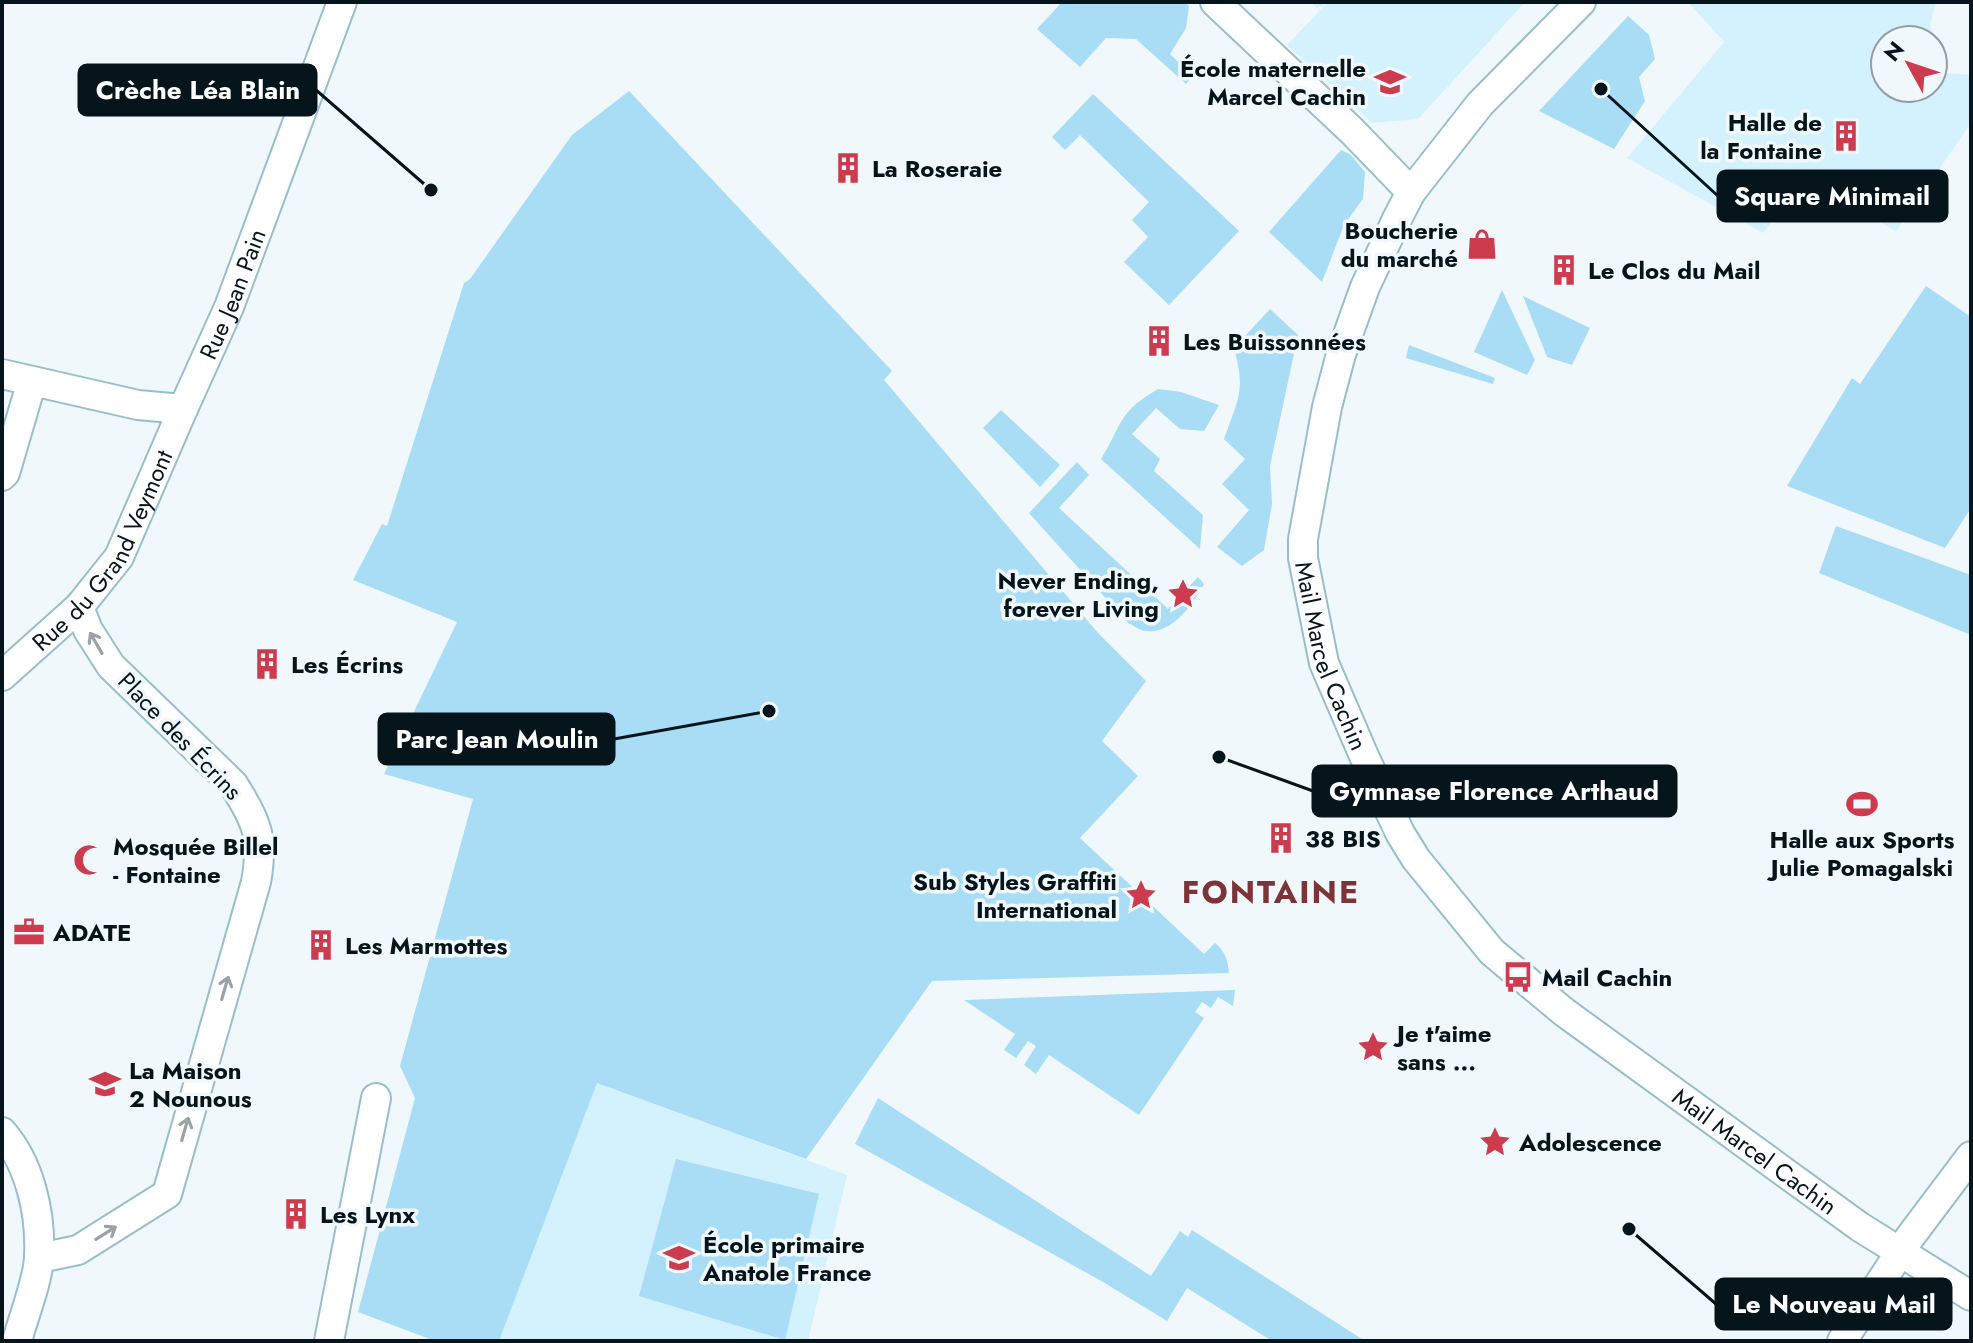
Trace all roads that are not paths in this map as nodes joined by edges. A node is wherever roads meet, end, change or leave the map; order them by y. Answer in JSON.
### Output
{"nodes":[{"id":1,"x":342,"y":2,"type":"edge"},
{"id":2,"x":1215,"y":2,"type":"edge"},
{"id":3,"x":1581,"y":2,"type":"edge"},
{"id":4,"x":1411,"y":192,"type":"junction"},
{"id":5,"x":2,"y":374,"type":"edge"},
{"id":6,"x":32,"y":381,"type":"junction"},
{"id":7,"x":183,"y":409,"type":"junction"},
{"id":8,"x":2,"y":476,"type":"edge"},
{"id":9,"x":79,"y":607,"type":"junction"},
{"id":10,"x":2,"y":676,"type":"edge"},
{"id":11,"x":376,"y":1098,"type":"dead end"},
{"id":12,"x":2,"y":1132,"type":"edge"},
{"id":13,"x":1971,"y":1156,"type":"edge"},
{"id":14,"x":1901,"y":1253,"type":"junction"},
{"id":15,"x":40,"y":1258,"type":"junction"},
{"id":16,"x":1971,"y":1296,"type":"edge"},
{"id":17,"x":330,"y":1339,"type":"edge"},
{"id":18,"x":17,"y":1341,"type":"edge"},
{"id":19,"x":1842,"y":1341,"type":"edge"}],
"edges":[{"from":1,"to":7,"type":"street","name":"Rue Jean Pain"},
{"from":2,"to":4,"type":"street"},
{"from":3,"to":4,"type":"street","name":"Mail Marcel Cachin"},
{"from":4,"to":14,"type":"street","name":"Mail Marcel Cachin"},
{"from":5,"to":6,"type":"street"},
{"from":6,"to":7,"type":"street"},
{"from":6,"to":8,"type":"street"},
{"from":7,"to":9,"type":"street","name":"Rue du Grand Veymont"},
{"from":9,"to":10,"type":"street","name":"Rue du Grand Veymont"},
{"from":15,"to":9,"type":"street","name":"Place des Écrins","one_way":true},
{"from":11,"to":17,"type":"street"},
{"from":12,"to":15,"type":"street"},
{"from":13,"to":14,"type":"street"},
{"from":14,"to":16,"type":"street","name":"Mail Marcel Cachin"},
{"from":14,"to":19,"type":"street"},
{"from":15,"to":18,"type":"street"}]}
